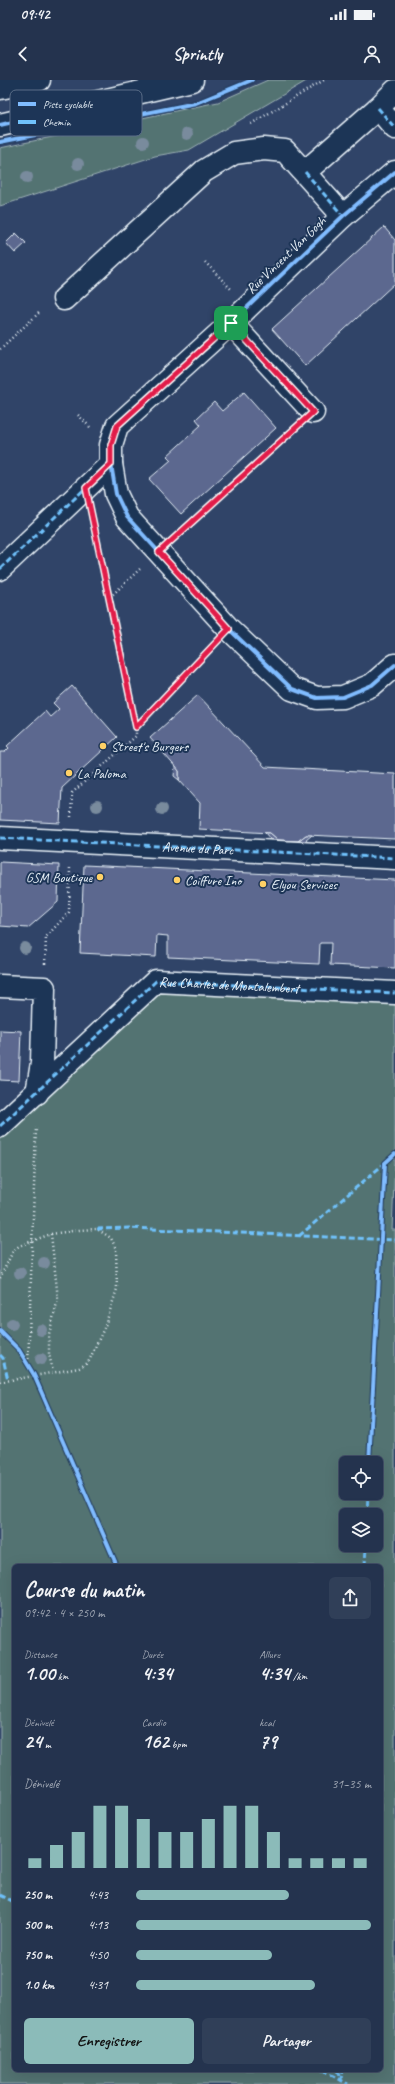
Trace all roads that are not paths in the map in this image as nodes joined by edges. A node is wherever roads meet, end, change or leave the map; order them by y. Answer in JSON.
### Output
{"nodes":[{"id":1,"x":39,"y":80,"type":"edge"},
{"id":2,"x":192,"y":80,"type":"edge"},
{"id":3,"x":0,"y":88,"type":"edge"},
{"id":4,"x":395,"y":91,"type":"edge"},
{"id":5,"x":142,"y":92,"type":"edge"},
{"id":6,"x":378,"y":108,"type":"junction"},
{"id":7,"x":10,"y":114,"type":"edge"},
{"id":8,"x":0,"y":115,"type":"edge"},
{"id":9,"x":10,"y":123,"type":"edge"},
{"id":10,"x":0,"y":125,"type":"edge"},
{"id":11,"x":395,"y":128,"type":"edge"},
{"id":12,"x":305,"y":172,"type":"junction"},
{"id":13,"x":395,"y":172,"type":"edge"},
{"id":14,"x":343,"y":216,"type":"junction"},
{"id":15,"x":54,"y":303,"type":"road end"},
{"id":16,"x":231,"y":323,"type":"junction"},
{"id":17,"x":313,"y":412,"type":"road end"},
{"id":18,"x":111,"y":464,"type":"junction"},
{"id":19,"x":0,"y":569,"type":"edge"},
{"id":20,"x":395,"y":665,"type":"edge"},
{"id":21,"x":0,"y":838,"type":"edge"},
{"id":22,"x":395,"y":858,"type":"edge"},
{"id":23,"x":0,"y":986,"type":"edge"},
{"id":24,"x":395,"y":993,"type":"edge"},
{"id":25,"x":37,"y":1093,"type":"junction"},
{"id":26,"x":0,"y":1126,"type":"edge"}],
"edges":[{"from":1,"to":3,"type":"street"},
{"from":2,"to":5,"type":"street"},
{"from":4,"to":6,"type":"street"},
{"from":6,"to":11,"type":"street"},
{"from":6,"to":12,"type":"street"},
{"from":7,"to":8,"type":"street"},
{"from":9,"to":10,"type":"street"},
{"from":12,"to":14,"type":"street"},
{"from":12,"to":15,"type":"street"},
{"from":13,"to":14,"type":"street","name":"Rue Vincent Van Gogh"},
{"from":14,"to":16,"type":"street","name":"Rue Vincent Van Gogh"},
{"from":16,"to":17,"type":"street"},
{"from":16,"to":18,"type":"street","name":"Rue Vincent Van Gogh"},
{"from":18,"to":19,"type":"street"},
{"from":18,"to":20,"type":"street","name":"Rue Vincent Van Gogh"},
{"from":21,"to":22,"type":"street","name":"Avenue du Parc"},
{"from":23,"to":25,"type":"street"},
{"from":24,"to":25,"type":"street","name":"Rue Charles de Montalembert"},
{"from":25,"to":26,"type":"street","name":"Rue Charles de Montalembert"}]}
